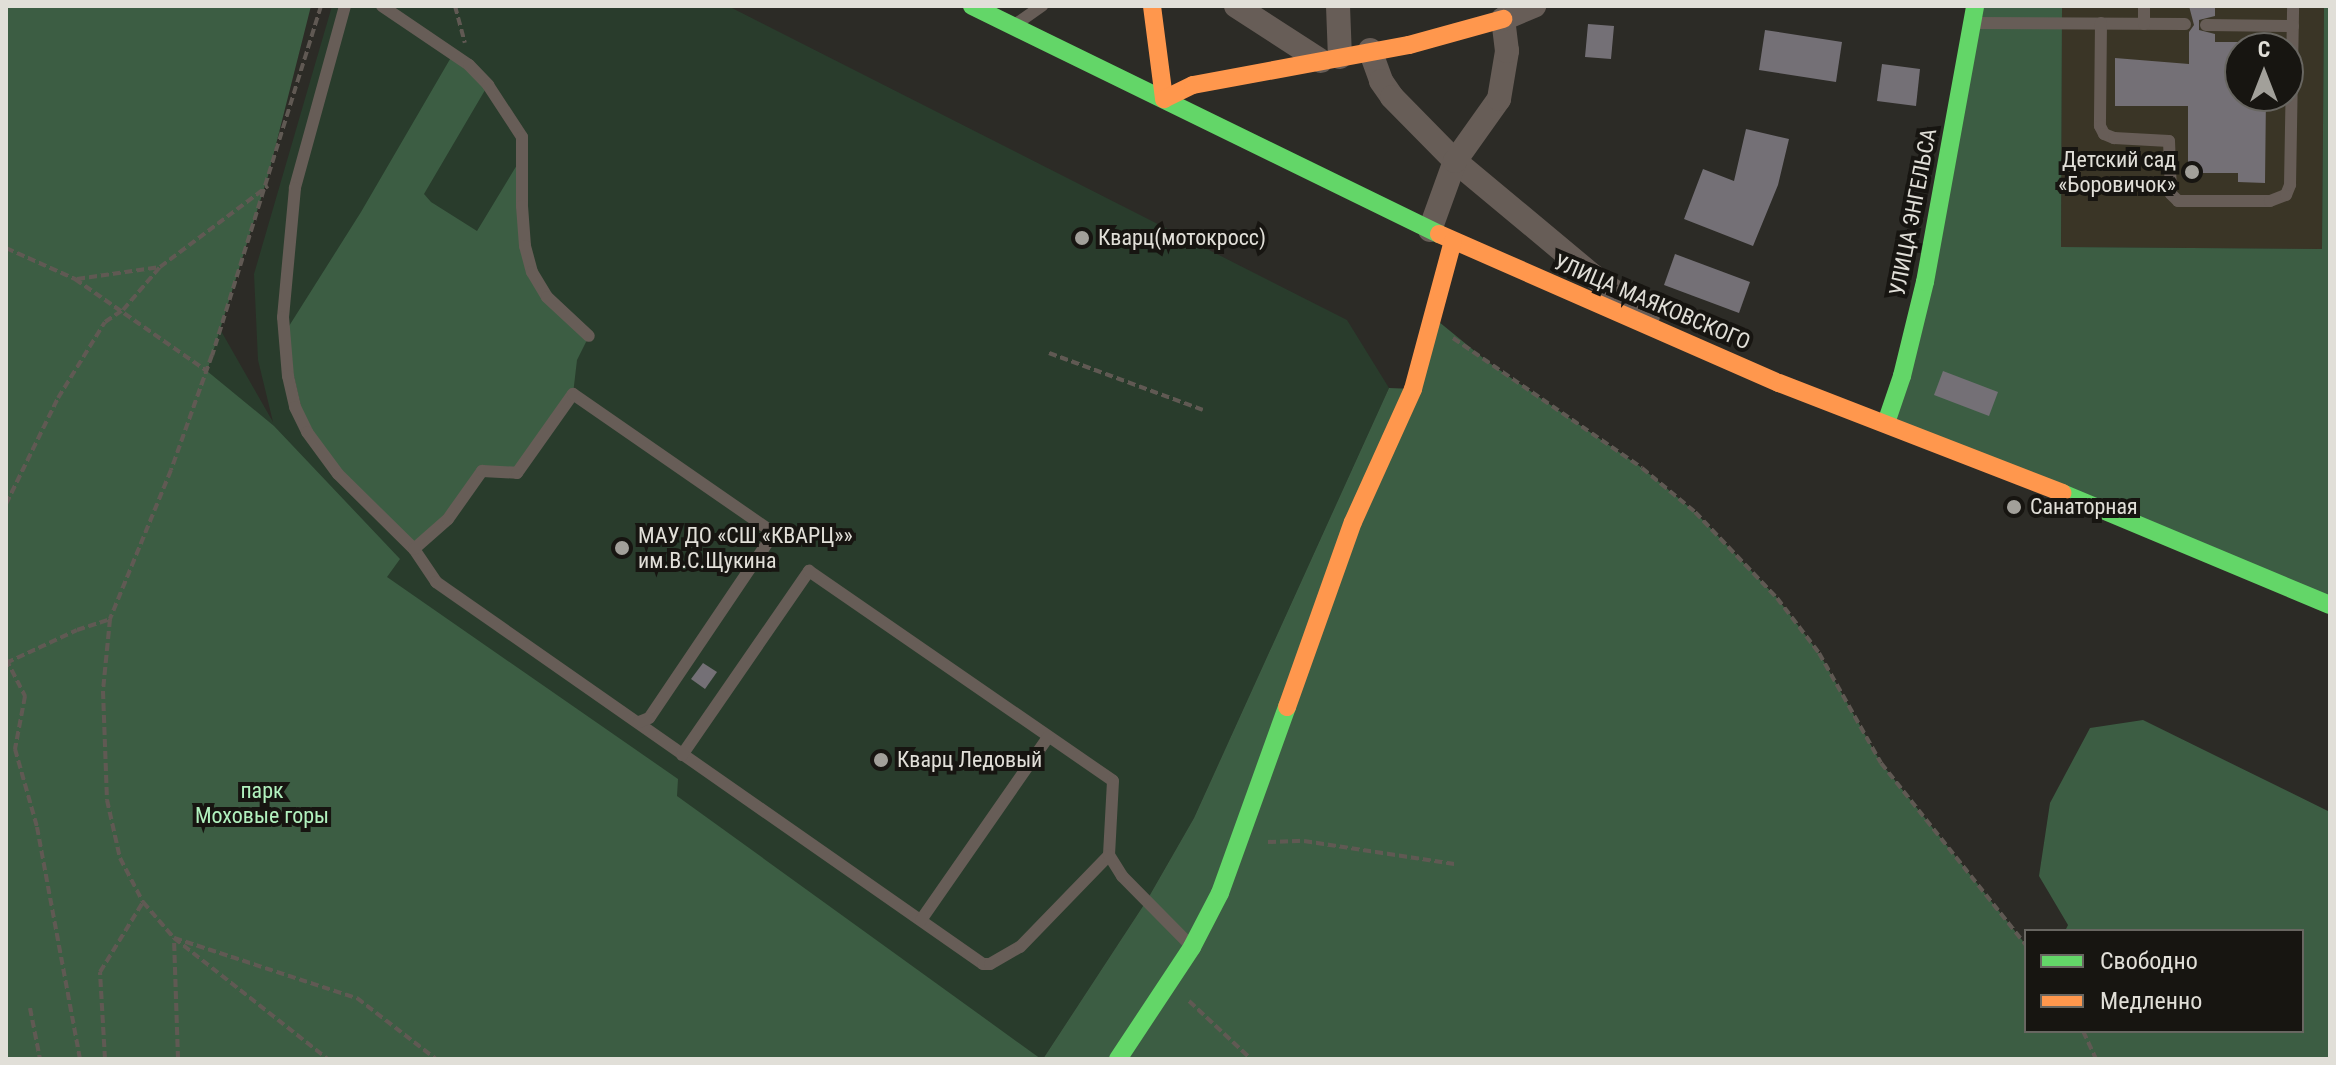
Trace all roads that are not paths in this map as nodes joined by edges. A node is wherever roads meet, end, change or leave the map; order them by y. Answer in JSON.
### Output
{"nodes":[{"id":1,"x":345,"y":6,"type":"edge"},
{"id":2,"x":382,"y":6,"type":"edge"},
{"id":3,"x":972,"y":6,"type":"edge"},
{"id":4,"x":1042,"y":6,"type":"edge"},
{"id":5,"x":1152,"y":6,"type":"edge"},
{"id":6,"x":1236,"y":6,"type":"edge"},
{"id":7,"x":1338,"y":6,"type":"edge"},
{"id":8,"x":1534,"y":6,"type":"edge"},
{"id":9,"x":2144,"y":6,"type":"edge"},
{"id":10,"x":2293,"y":6,"type":"edge"},
{"id":11,"x":1974,"y":14,"type":"edge"},
{"id":12,"x":1503,"y":19,"type":"junction"},
{"id":13,"x":2101,"y":23,"type":"junction"},
{"id":14,"x":2144,"y":24,"type":"junction"},
{"id":15,"x":2185,"y":24,"type":"dead end"},
{"id":16,"x":2206,"y":25,"type":"dead end"},
{"id":17,"x":1013,"y":26,"type":"junction"},
{"id":18,"x":2293,"y":26,"type":"junction"},
{"id":19,"x":1370,"y":50,"type":"junction"},
{"id":20,"x":1330,"y":59,"type":"junction"},
{"id":21,"x":1164,"y":99,"type":"junction"},
{"id":22,"x":1455,"y":161,"type":"junction"},
{"id":23,"x":1430,"y":230,"type":"junction"},
{"id":24,"x":1453,"y":241,"type":"junction"},
{"id":25,"x":589,"y":336,"type":"dead end"},
{"id":26,"x":1682,"y":341,"type":"junction"},
{"id":27,"x":1886,"y":423,"type":"junction"},
{"id":28,"x":414,"y":549,"type":"junction"},
{"id":29,"x":2330,"y":605,"type":"edge"},
{"id":30,"x":639,"y":722,"type":"junction"},
{"id":31,"x":1048,"y":737,"type":"junction"},
{"id":32,"x":682,"y":755,"type":"junction"},
{"id":33,"x":1109,"y":855,"type":"junction"},
{"id":34,"x":921,"y":920,"type":"junction"},
{"id":35,"x":1192,"y":947,"type":"junction"},
{"id":36,"x":1118,"y":1059,"type":"edge"}],
"edges":[{"from":1,"to":28,"type":"lane"},
{"from":2,"to":25,"type":"lane"},
{"from":3,"to":17,"type":"street","name":"УЛИЦА МАЯКОВСКОГО"},
{"from":4,"to":17,"type":"lane"},
{"from":5,"to":21,"type":"street"},
{"from":6,"to":20,"type":"street"},
{"from":7,"to":20,"type":"street"},
{"from":8,"to":12,"type":"street"},
{"from":9,"to":14,"type":"lane"},
{"from":10,"to":18,"type":"lane"},
{"from":11,"to":13,"type":"lane"},
{"from":11,"to":27,"type":"street","name":"УЛИЦА ЭНГЕЛЬСА"},
{"from":12,"to":19,"type":"street"},
{"from":12,"to":22,"type":"street"},
{"from":13,"to":14,"type":"lane"},
{"from":13,"to":18,"type":"lane"},
{"from":14,"to":15,"type":"lane"},
{"from":16,"to":18,"type":"lane"},
{"from":17,"to":21,"type":"street","name":"УЛИЦА МАЯКОВСКОГО"},
{"from":19,"to":20,"type":"street"},
{"from":19,"to":22,"type":"street"},
{"from":20,"to":21,"type":"street"},
{"from":21,"to":23,"type":"street","name":"УЛИЦА МАЯКОВСКОГО"},
{"from":22,"to":23,"type":"street"},
{"from":22,"to":26,"type":"street"},
{"from":23,"to":24,"type":"street","name":"УЛИЦА МАЯКОВСКОГО"},
{"from":24,"to":26,"type":"street","name":"УЛИЦА МАЯКОВСКОГО"},
{"from":24,"to":35,"type":"street"},
{"from":26,"to":27,"type":"street","name":"УЛИЦА МАЯКОВСКОГО"},
{"from":27,"to":29,"type":"street","name":"УЛИЦА МАЯКОВСКОГО"},
{"from":28,"to":30,"type":"lane"},
{"from":28,"to":30,"type":"lane"},
{"from":30,"to":32,"type":"lane"},
{"from":31,"to":32,"type":"lane"},
{"from":31,"to":33,"type":"lane"},
{"from":31,"to":34,"type":"lane"},
{"from":32,"to":34,"type":"lane"},
{"from":33,"to":34,"type":"lane"},
{"from":33,"to":35,"type":"lane"},
{"from":35,"to":36,"type":"street"}]}
